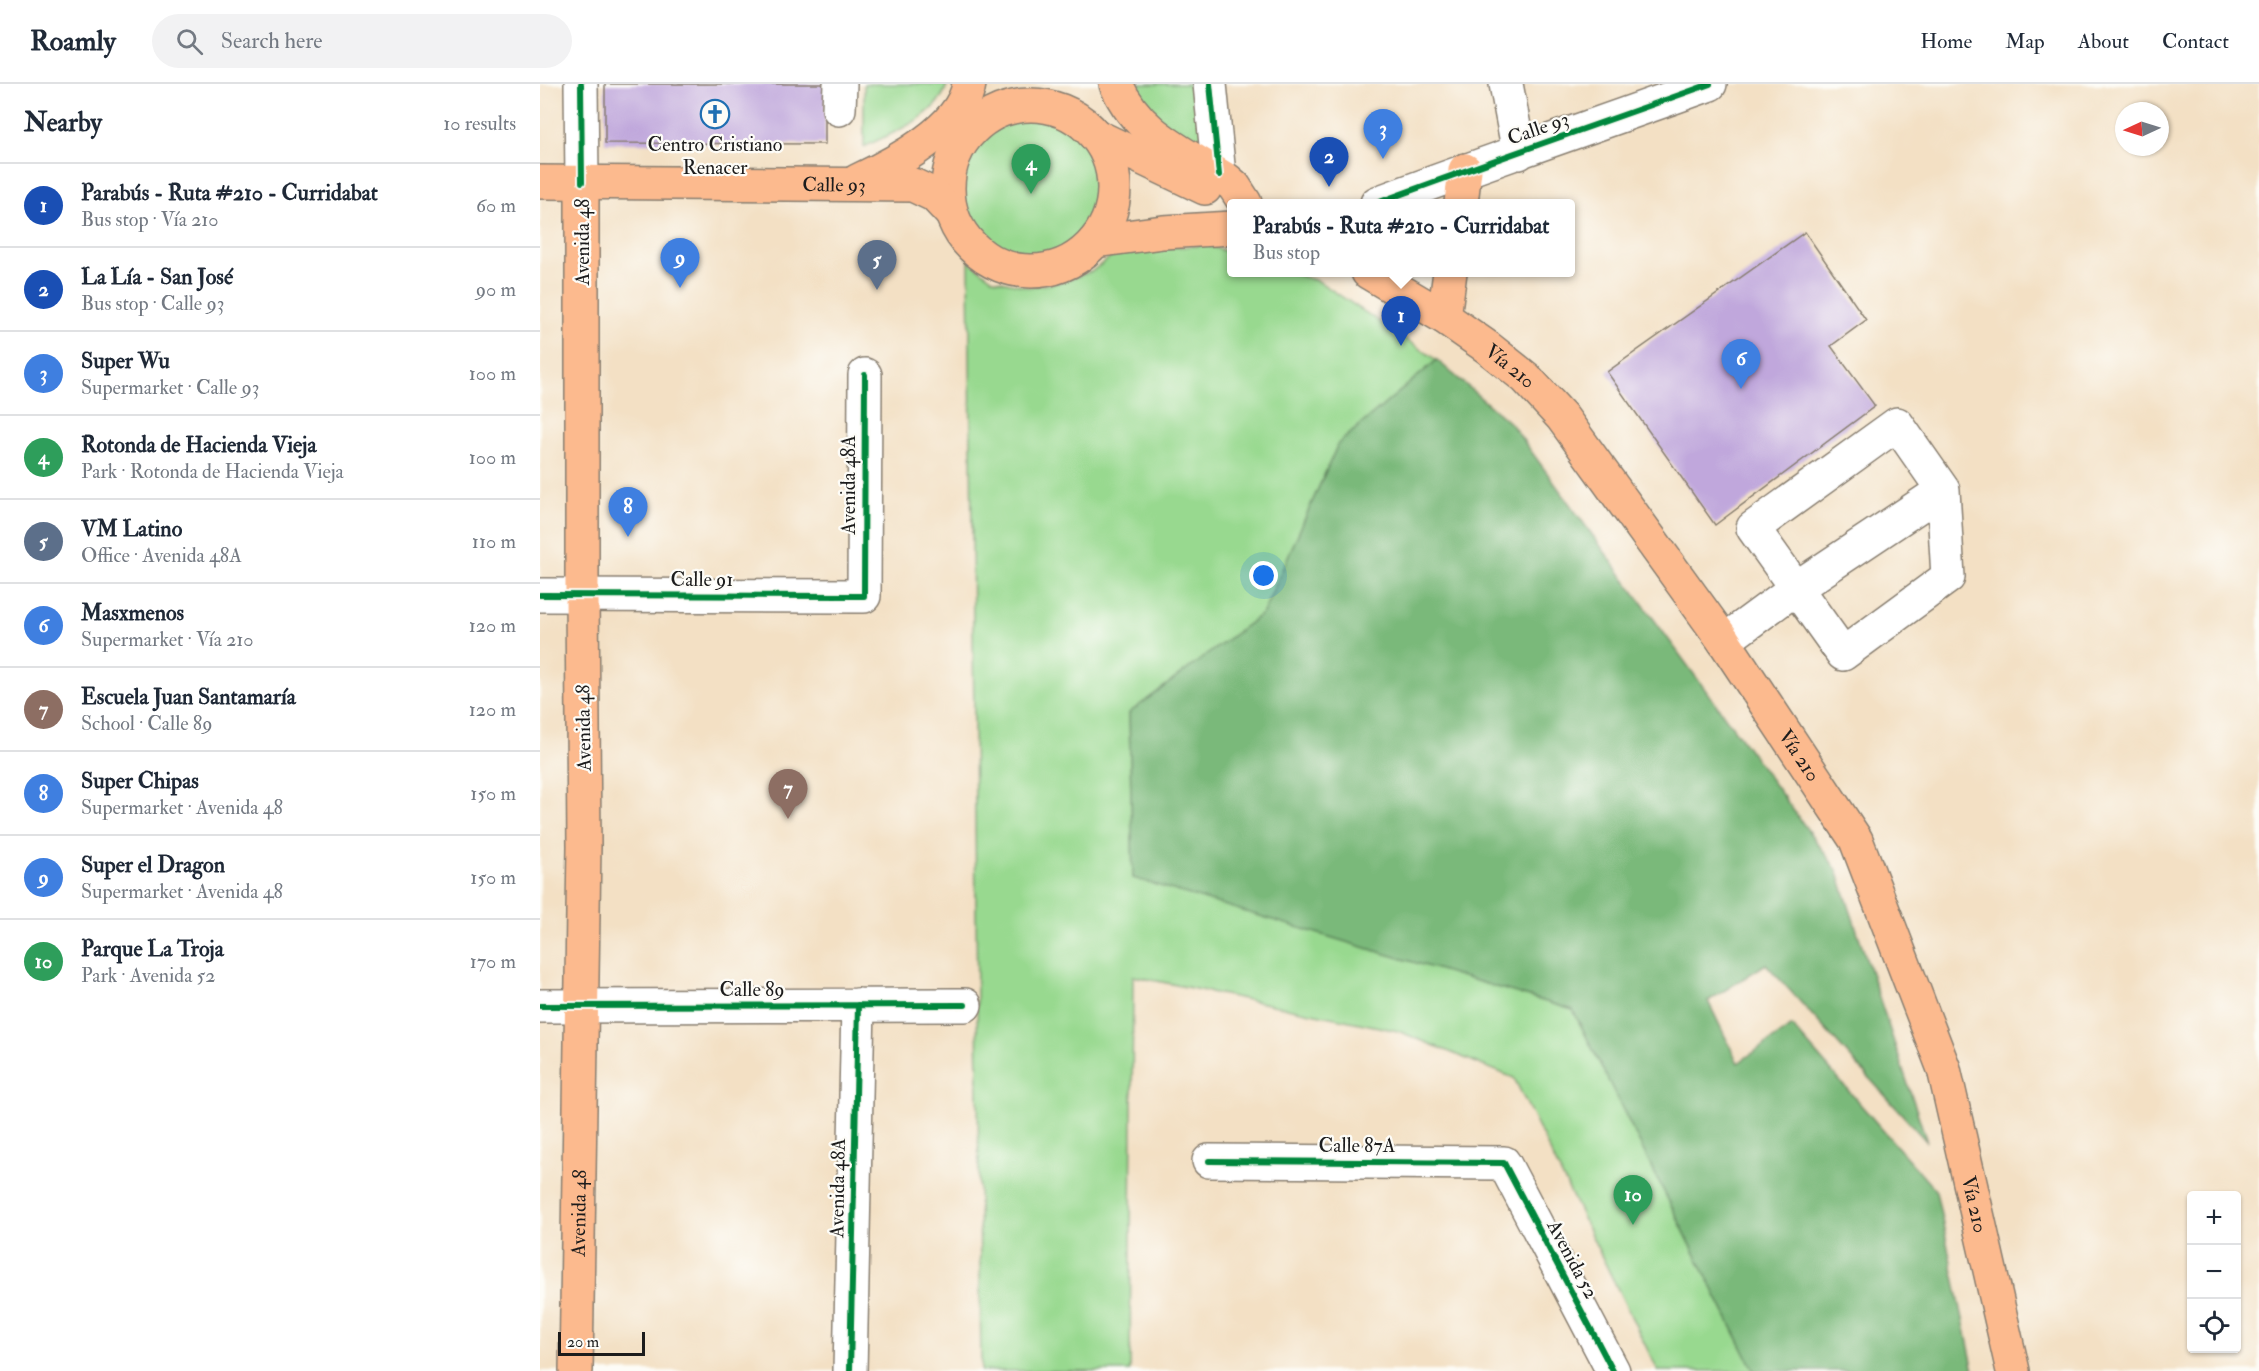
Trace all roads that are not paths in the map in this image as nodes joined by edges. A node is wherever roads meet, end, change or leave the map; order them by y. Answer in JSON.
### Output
{"nodes":[{"id":1,"x":581,"y":84,"type":"edge"},
{"id":2,"x":969,"y":84,"type":"edge"},
{"id":3,"x":1116,"y":84,"type":"edge"},
{"id":4,"x":1210,"y":84,"type":"edge"},
{"id":5,"x":1506,"y":84,"type":"edge"},
{"id":6,"x":1710,"y":84,"type":"edge"},
{"id":7,"x":991,"y":99,"type":"edge"},
{"id":8,"x":1068,"y":99,"type":"edge"},
{"id":9,"x":1096,"y":136,"type":"junction"},
{"id":10,"x":1519,"y":153,"type":"junction"},
{"id":11,"x":954,"y":156,"type":"junction"},
{"id":12,"x":1465,"y":170,"type":"junction"},
{"id":13,"x":1220,"y":175,"type":"junction"},
{"id":14,"x":540,"y":182,"type":"edge"},
{"id":15,"x":582,"y":182,"type":"junction"},
{"id":16,"x":850,"y":185,"type":"junction"},
{"id":17,"x":913,"y":185,"type":"junction"},
{"id":18,"x":1228,"y":199,"type":"edge"},
{"id":19,"x":1242,"y":199,"type":"edge"},
{"id":20,"x":1390,"y":199,"type":"edge"},
{"id":21,"x":1462,"y":199,"type":"edge"},
{"id":22,"x":951,"y":213,"type":"junction"},
{"id":23,"x":1227,"y":228,"type":"edge"},
{"id":24,"x":1095,"y":241,"type":"junction"},
{"id":25,"x":1375,"y":277,"type":"edge"},
{"id":26,"x":1449,"y":277,"type":"edge"},
{"id":27,"x":1444,"y":317,"type":"junction"},
{"id":28,"x":865,"y":375,"type":"dead end"},
{"id":29,"x":1943,"y":490,"type":"junction"},
{"id":30,"x":1796,"y":588,"type":"junction"},
{"id":31,"x":540,"y":596,"type":"edge"},
{"id":32,"x":582,"y":596,"type":"junction"},
{"id":33,"x":864,"y":596,"type":"joint"},
{"id":34,"x":1724,"y":641,"type":"junction"},
{"id":35,"x":858,"y":1005,"type":"junction"},
{"id":36,"x":965,"y":1005,"type":"dead end"},
{"id":37,"x":540,"y":1006,"type":"edge"},
{"id":38,"x":583,"y":1007,"type":"junction"},
{"id":39,"x":1209,"y":1161,"type":"dead end"},
{"id":40,"x":1504,"y":1163,"type":"joint"},
{"id":41,"x":576,"y":1371,"type":"edge"},
{"id":42,"x":850,"y":1371,"type":"edge"},
{"id":43,"x":1613,"y":1371,"type":"edge"},
{"id":44,"x":2013,"y":1371,"type":"edge"}],
"edges":[{"from":1,"to":15,"type":"street","name":"Avenida 48"},
{"from":2,"to":16,"type":"main road"},
{"from":3,"to":13,"type":"main road"},
{"from":4,"to":13,"type":"street"},
{"from":5,"to":10,"type":"street"},
{"from":6,"to":10,"type":"street","name":"Calle 93"},
{"from":7,"to":8,"type":"main road"},
{"from":7,"to":11,"type":"main road"},
{"from":8,"to":9,"type":"main road"},
{"from":9,"to":18,"type":"main road"},
{"from":9,"to":24,"type":"main road"},
{"from":10,"to":12,"type":"street","name":"Calle 93"},
{"from":11,"to":17,"type":"main road","name":"Calle 93"},
{"from":11,"to":22,"type":"main road"},
{"from":12,"to":20,"type":"street","name":"Calle 93"},
{"from":12,"to":21,"type":"main road"},
{"from":13,"to":19,"type":"main road"},
{"from":14,"to":15,"type":"main road","name":"Calle 93"},
{"from":15,"to":16,"type":"main road","name":"Calle 93"},
{"from":15,"to":32,"type":"main road","name":"Avenida 48"},
{"from":16,"to":17,"type":"main road","name":"Calle 93"},
{"from":17,"to":22,"type":"main road"},
{"from":22,"to":24,"type":"main road"},
{"from":23,"to":24,"type":"main road"},
{"from":25,"to":27,"type":"main road","name":"Vía 210"},
{"from":26,"to":27,"type":"main road"},
{"from":27,"to":34,"type":"main road","name":"Vía 210"},
{"from":28,"to":33,"type":"street","name":"Avenida 48A"},
{"from":29,"to":30,"type":"street"},
{"from":29,"to":30,"type":"street"},
{"from":29,"to":30,"type":"street"},
{"from":30,"to":34,"type":"street"},
{"from":31,"to":32,"type":"street","name":"Calle 91"},
{"from":32,"to":33,"type":"street","name":"Calle 91"},
{"from":32,"to":38,"type":"main road","name":"Avenida 48"},
{"from":34,"to":44,"type":"main road","name":"Vía 210"},
{"from":35,"to":36,"type":"street","name":"Calle 89"},
{"from":35,"to":38,"type":"street","name":"Calle 89"},
{"from":35,"to":42,"type":"street","name":"Avenida 48A"},
{"from":37,"to":38,"type":"street","name":"Calle 89"},
{"from":38,"to":41,"type":"main road","name":"Avenida 48"},
{"from":39,"to":40,"type":"street","name":"Calle 87A"},
{"from":40,"to":43,"type":"street","name":"Avenida 52"}]}
